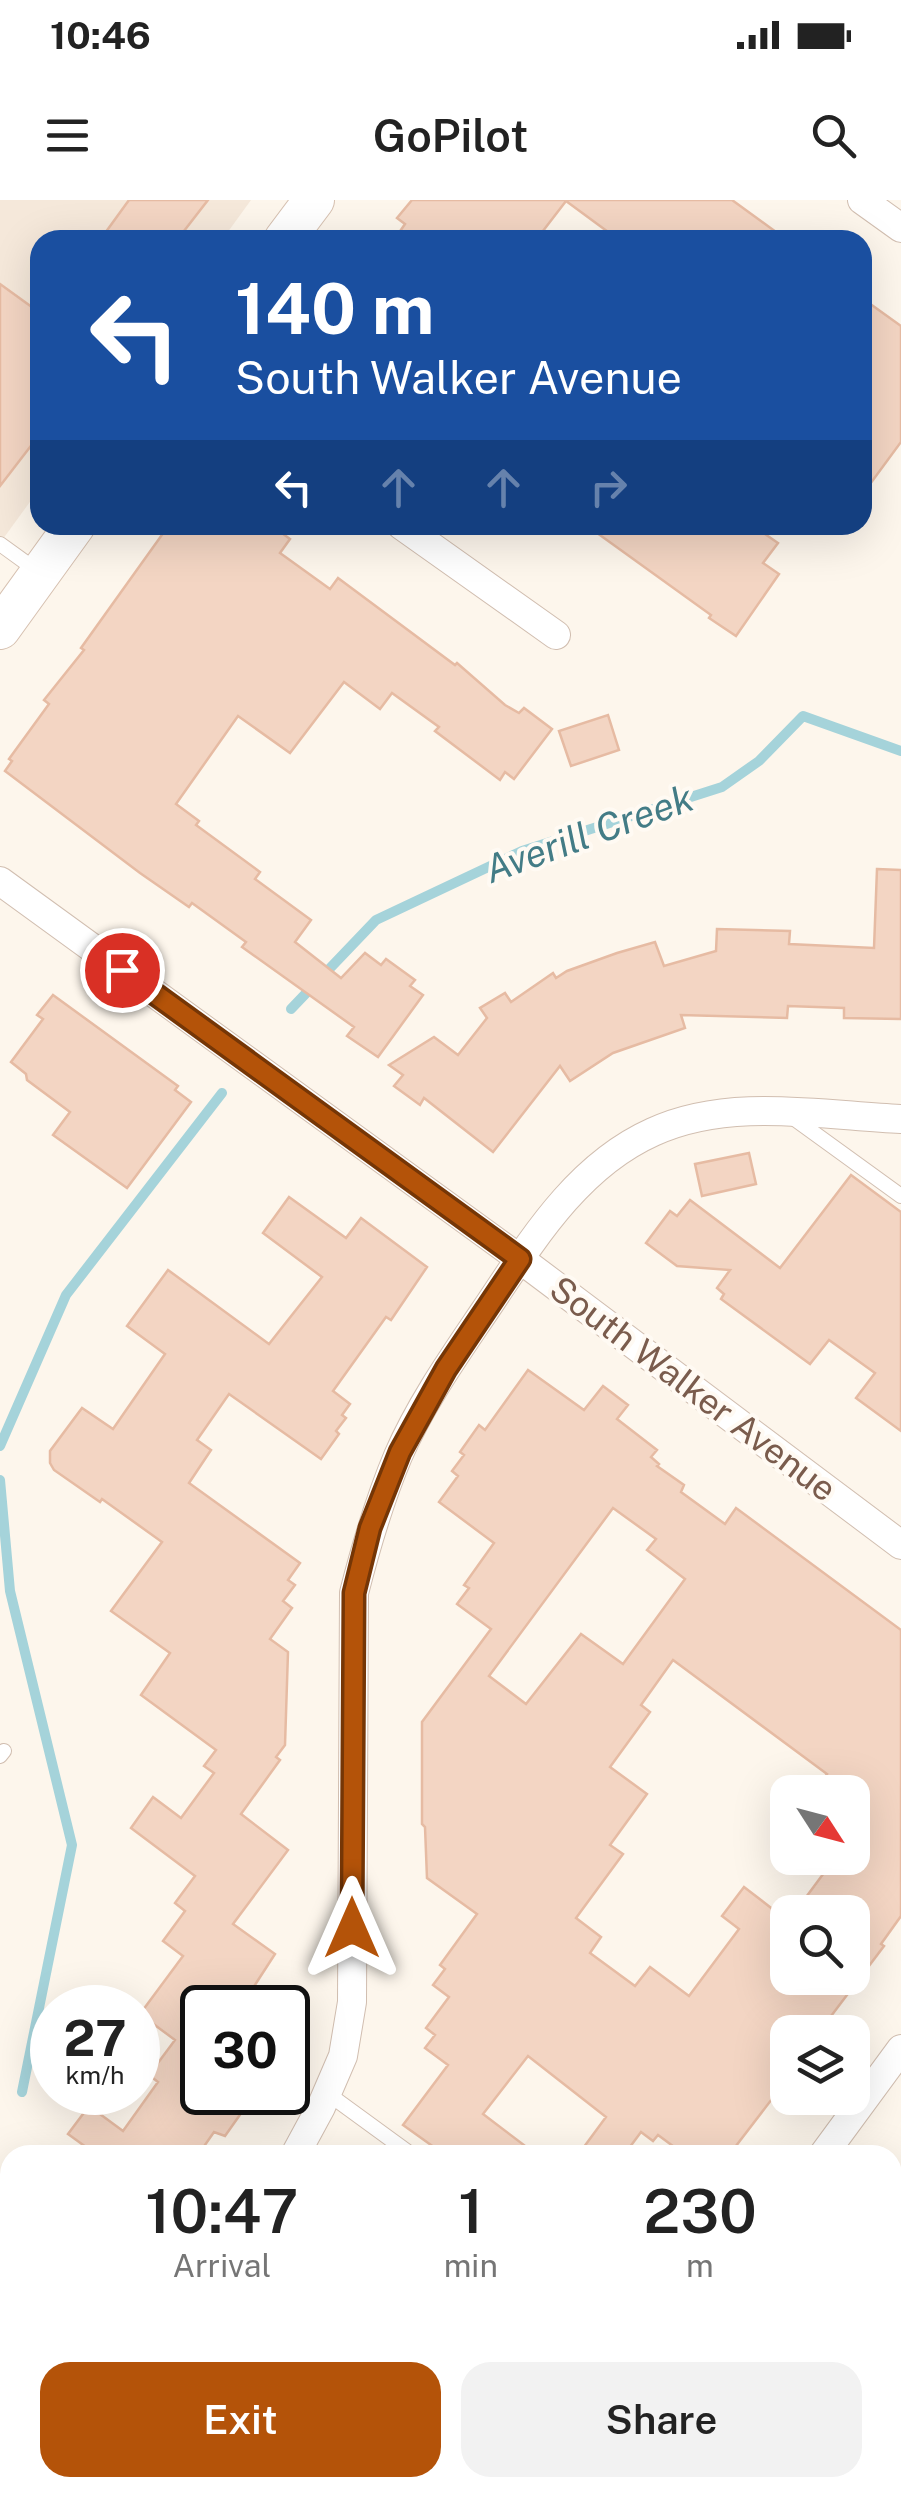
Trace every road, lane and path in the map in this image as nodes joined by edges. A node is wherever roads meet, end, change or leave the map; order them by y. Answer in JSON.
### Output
{"nodes":[{"id":1,"x":314,"y":200,"type":"edge"},
{"id":2,"x":862,"y":200,"type":"edge"},
{"id":3,"x":901,"y":228,"type":"edge"},
{"id":4,"x":292,"y":230,"type":"edge"},
{"id":5,"x":68,"y":535,"type":"edge"},
{"id":6,"x":415,"y":535,"type":"edge"},
{"id":7,"x":0,"y":544,"type":"edge"},
{"id":8,"x":40,"y":573,"type":"junction"},
{"id":9,"x":0,"y":629,"type":"edge"},
{"id":10,"x":556,"y":635,"type":"dead end"},
{"id":11,"x":0,"y":881,"type":"edge"},
{"id":12,"x":787,"y":1114,"type":"junction"},
{"id":13,"x":901,"y":1119,"type":"edge"},
{"id":14,"x":901,"y":1196,"type":"edge"},
{"id":15,"x":520,"y":1259,"type":"junction"},
{"id":16,"x":901,"y":1545,"type":"edge"},
{"id":17,"x":901,"y":2049,"type":"edge"},
{"id":18,"x":327,"y":2093,"type":"junction"},
{"id":19,"x":300,"y":2145,"type":"edge"},
{"id":20,"x":398,"y":2145,"type":"edge"},
{"id":21,"x":831,"y":2145,"type":"edge"}],
"edges":[{"from":1,"to":4,"type":"main road"},
{"from":2,"to":3,"type":"street"},
{"from":5,"to":8,"type":"main road"},
{"from":6,"to":10,"type":"street"},
{"from":7,"to":8,"type":"lane"},
{"from":8,"to":9,"type":"main road"},
{"from":11,"to":15,"type":"street","name":"South Walker Avenue"},
{"from":12,"to":13,"type":"street"},
{"from":12,"to":14,"type":"lane"},
{"from":12,"to":15,"type":"street"},
{"from":15,"to":16,"type":"street","name":"South Walker Avenue"},
{"from":15,"to":18,"type":"street"},
{"from":17,"to":21,"type":"street"},
{"from":18,"to":19,"type":"street"},
{"from":18,"to":20,"type":"lane"}]}
